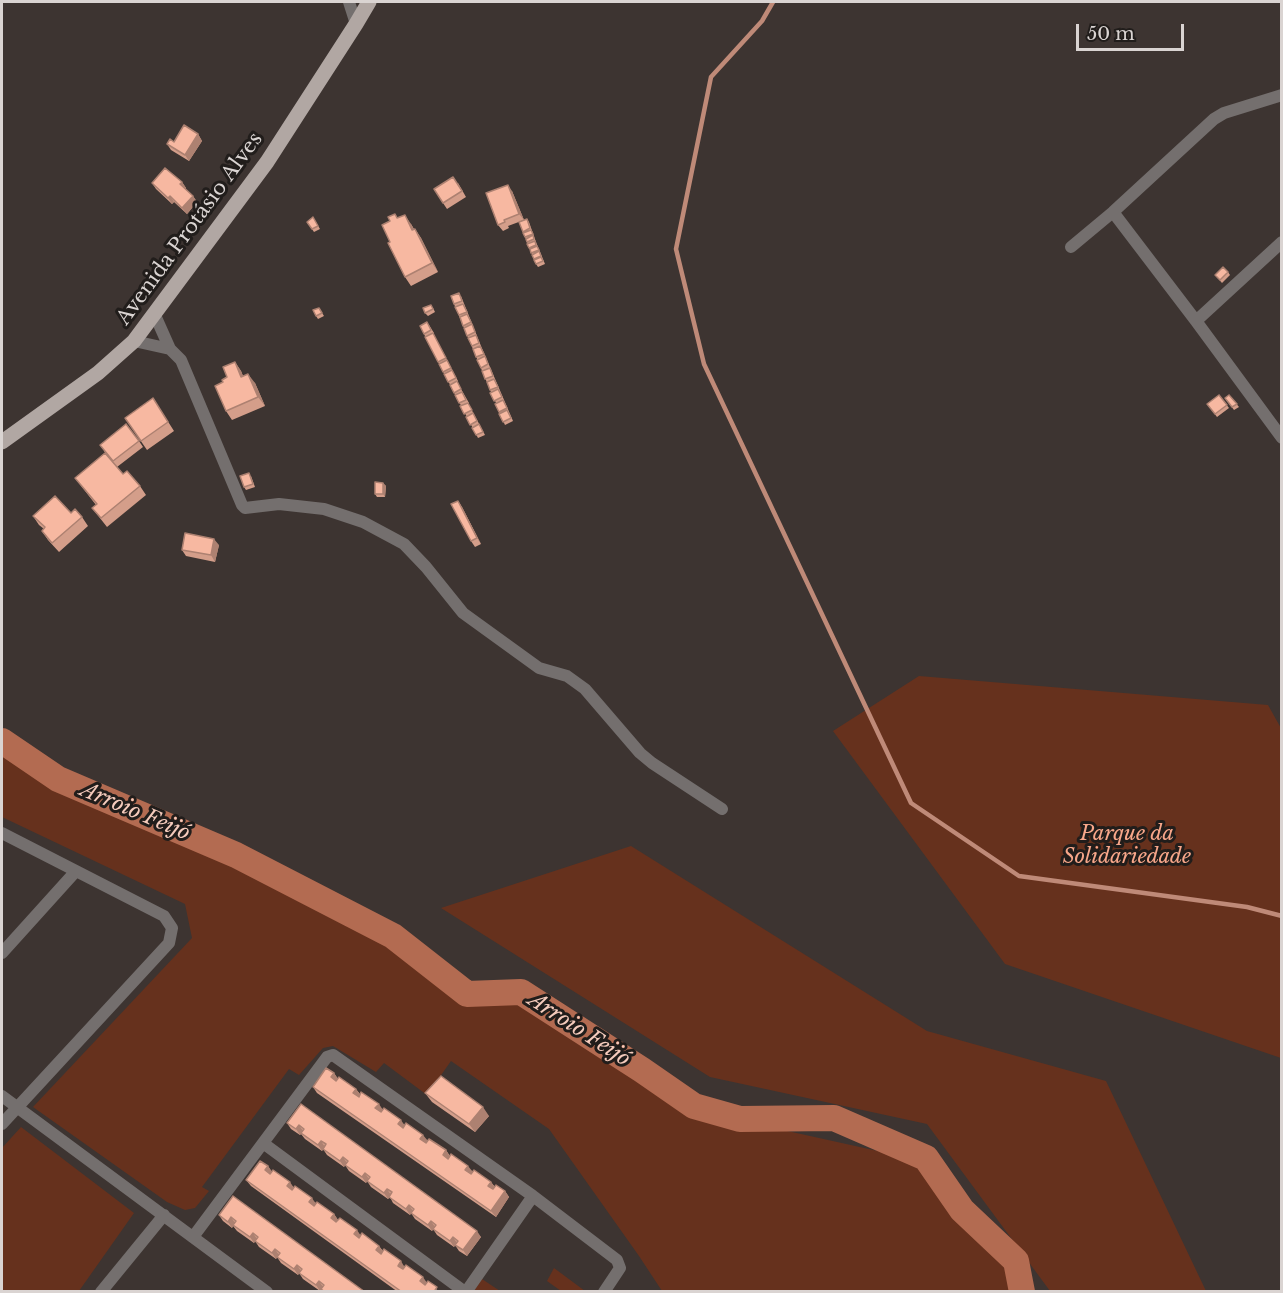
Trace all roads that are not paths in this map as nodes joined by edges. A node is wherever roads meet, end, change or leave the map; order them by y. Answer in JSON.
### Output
{"nodes":[{"id":1,"x":349,"y":2,"type":"edge"},
{"id":2,"x":369,"y":2,"type":"edge"},
{"id":3,"x":356,"y":24,"type":"junction"},
{"id":4,"x":1281,"y":95,"type":"edge"},
{"id":5,"x":1113,"y":212,"type":"junction"},
{"id":6,"x":1281,"y":242,"type":"edge"},
{"id":7,"x":1071,"y":247,"type":"dead end"},
{"id":8,"x":154,"y":313,"type":"junction"},
{"id":9,"x":1196,"y":321,"type":"junction"},
{"id":10,"x":134,"y":340,"type":"junction"},
{"id":11,"x":170,"y":350,"type":"junction"},
{"id":12,"x":1280,"y":434,"type":"edge"},
{"id":13,"x":2,"y":442,"type":"edge"},
{"id":14,"x":722,"y":809,"type":"dead end"},
{"id":15,"x":2,"y":833,"type":"edge"},
{"id":16,"x":76,"y":871,"type":"junction"},
{"id":17,"x":2,"y":953,"type":"edge"},
{"id":18,"x":2,"y":1096,"type":"edge"},
{"id":19,"x":16,"y":1108,"type":"junction"},
{"id":20,"x":2,"y":1124,"type":"edge"},
{"id":21,"x":263,"y":1143,"type":"junction"},
{"id":22,"x":533,"y":1196,"type":"junction"},
{"id":23,"x":164,"y":1215,"type":"junction"},
{"id":24,"x":193,"y":1237,"type":"junction"},
{"id":25,"x":101,"y":1292,"type":"edge"},
{"id":26,"x":267,"y":1292,"type":"edge"},
{"id":27,"x":465,"y":1292,"type":"edge"},
{"id":28,"x":604,"y":1292,"type":"edge"}],
"edges":[{"from":1,"to":3,"type":"street"},
{"from":2,"to":3,"type":"main road","name":"Avenida Protásio Alves"},
{"from":3,"to":8,"type":"main road","name":"Avenida Protásio Alves"},
{"from":4,"to":5,"type":"street"},
{"from":5,"to":7,"type":"street"},
{"from":5,"to":9,"type":"street"},
{"from":6,"to":9,"type":"street"},
{"from":8,"to":10,"type":"main road","name":"Avenida Protásio Alves"},
{"from":8,"to":11,"type":"street"},
{"from":9,"to":12,"type":"street"},
{"from":10,"to":11,"type":"street"},
{"from":10,"to":13,"type":"main road","name":"Avenida Protásio Alves"},
{"from":11,"to":14,"type":"street"},
{"from":15,"to":16,"type":"street"},
{"from":16,"to":17,"type":"street"},
{"from":16,"to":19,"type":"street"},
{"from":18,"to":19,"type":"street"},
{"from":19,"to":20,"type":"street"},
{"from":19,"to":23,"type":"street"},
{"from":21,"to":22,"type":"street"},
{"from":21,"to":24,"type":"street"},
{"from":21,"to":27,"type":"street"},
{"from":22,"to":27,"type":"street"},
{"from":22,"to":28,"type":"street"},
{"from":23,"to":24,"type":"street"},
{"from":23,"to":25,"type":"street"},
{"from":24,"to":26,"type":"street"}]}
